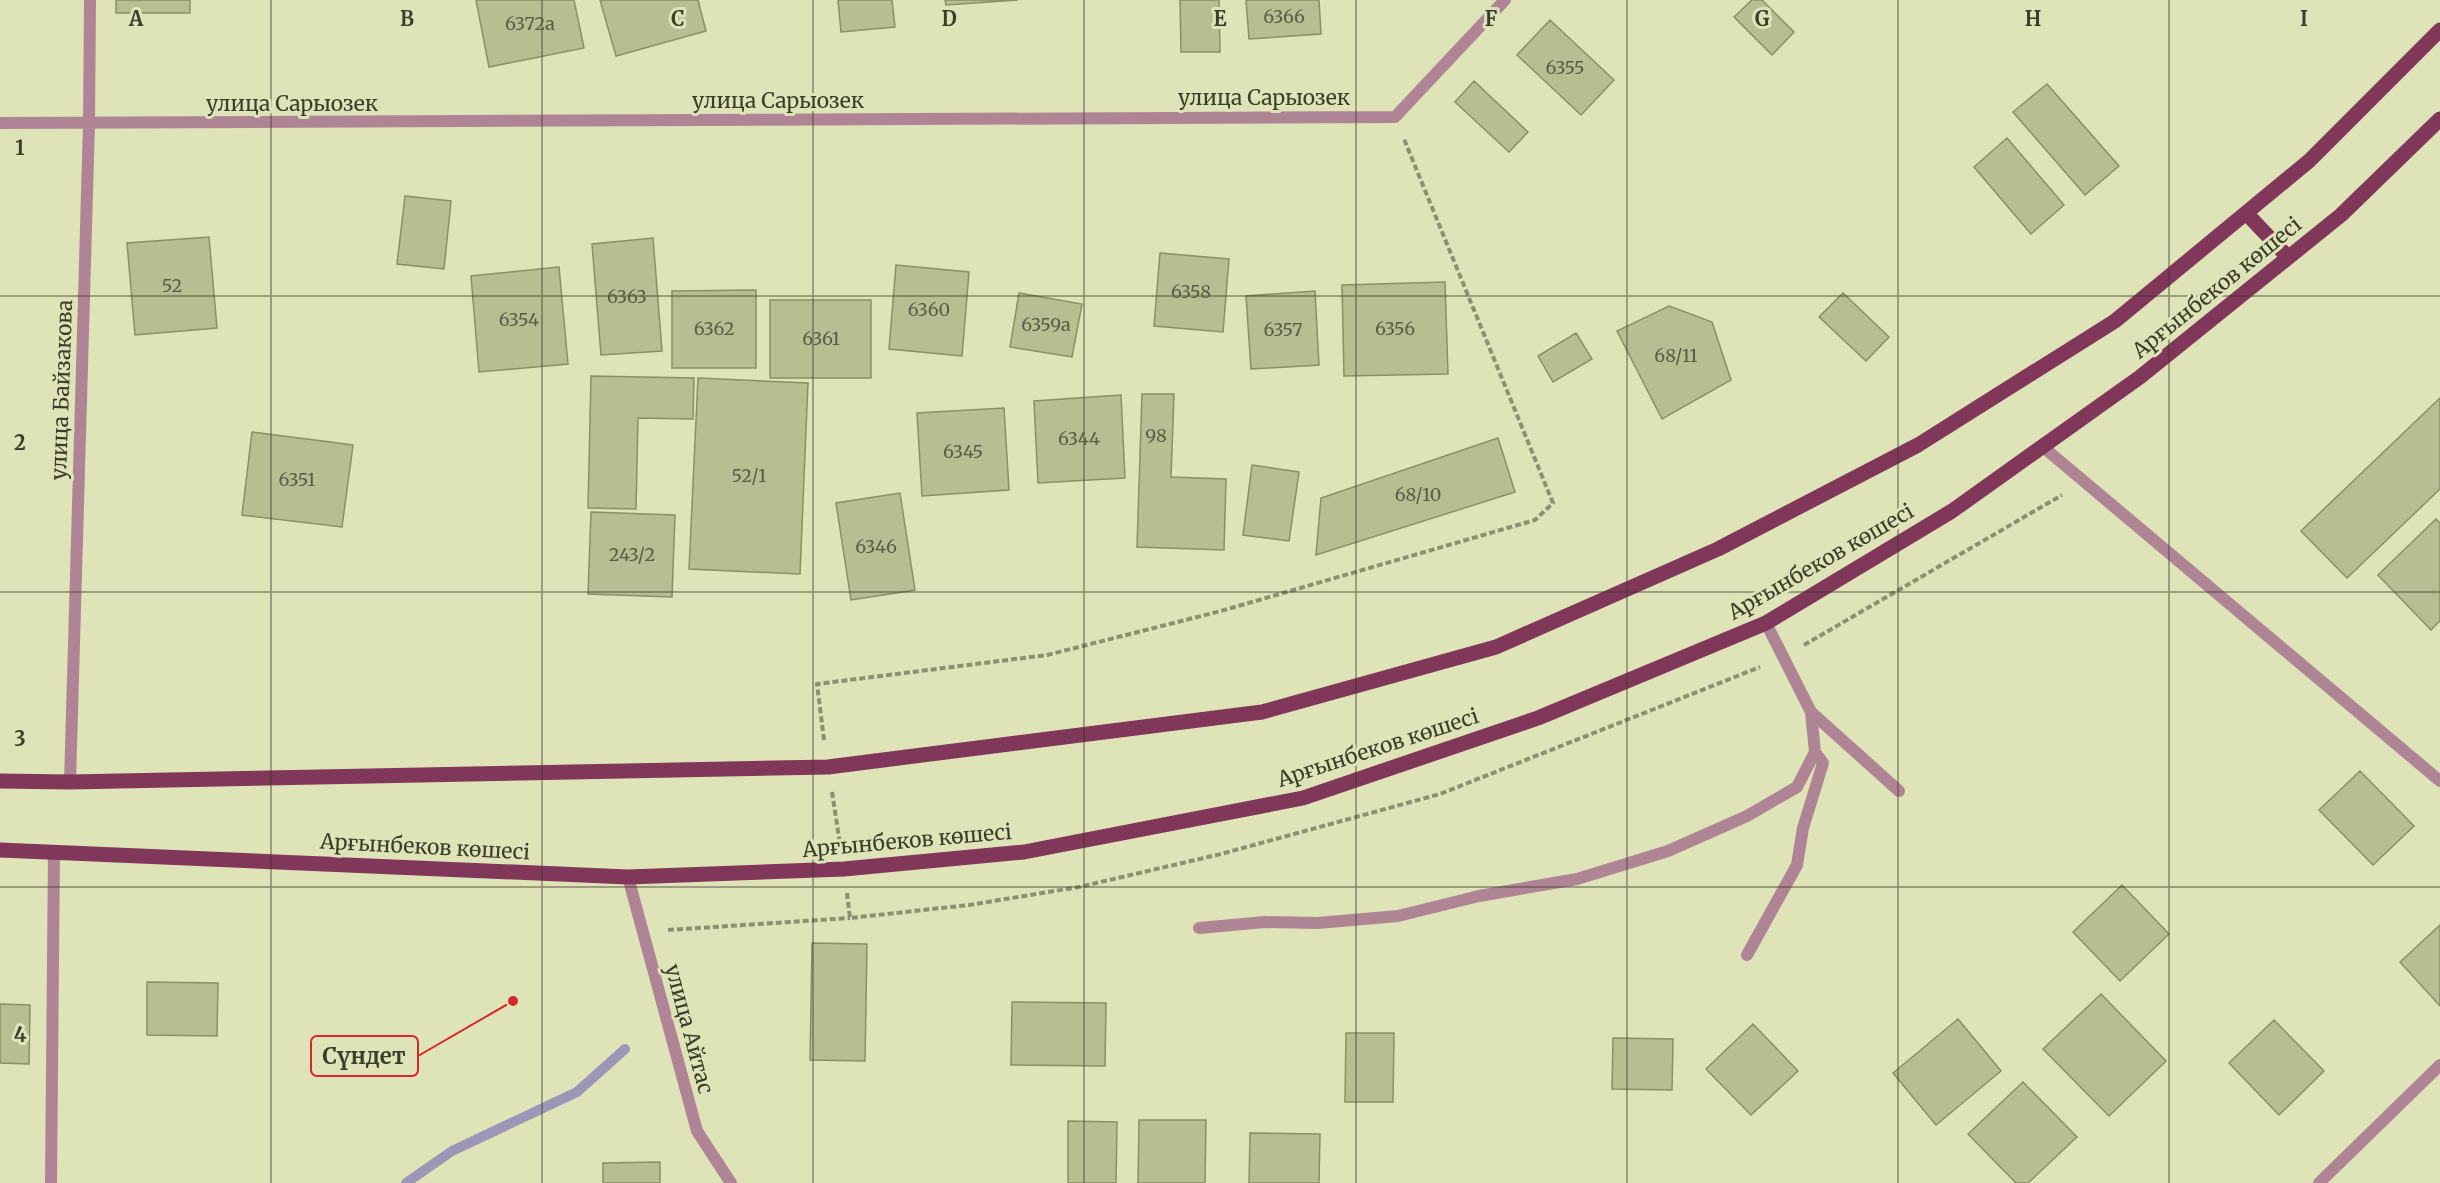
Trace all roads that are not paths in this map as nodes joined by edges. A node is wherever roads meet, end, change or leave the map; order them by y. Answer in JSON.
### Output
{"nodes":[{"id":1,"x":90,"y":0,"type":"edge"},
{"id":2,"x":1505,"y":0,"type":"edge"},
{"id":3,"x":2440,"y":30,"type":"edge"},
{"id":4,"x":2440,"y":119,"type":"edge"},
{"id":5,"x":0,"y":123,"type":"edge"},
{"id":6,"x":89,"y":124,"type":"junction"},
{"id":7,"x":2246,"y":213,"type":"junction"},
{"id":8,"x":2288,"y":257,"type":"junction"},
{"id":9,"x":2042,"y":446,"type":"junction"},
{"id":10,"x":1766,"y":623,"type":"junction"},
{"id":11,"x":1811,"y":712,"type":"junction"},
{"id":12,"x":1815,"y":752,"type":"junction"},
{"id":13,"x":0,"y":781,"type":"edge"},
{"id":14,"x":2440,"y":781,"type":"edge"},
{"id":15,"x":69,"y":782,"type":"junction"},
{"id":16,"x":1899,"y":791,"type":"dead end"},
{"id":17,"x":0,"y":850,"type":"edge"},
{"id":18,"x":54,"y":851,"type":"junction"},
{"id":19,"x":628,"y":877,"type":"junction"},
{"id":20,"x":1199,"y":928,"type":"dead end"},
{"id":21,"x":1747,"y":955,"type":"dead end"},
{"id":22,"x":2440,"y":1065,"type":"edge"},
{"id":23,"x":51,"y":1183,"type":"edge"},
{"id":24,"x":731,"y":1183,"type":"edge"},
{"id":25,"x":2319,"y":1183,"type":"edge"}],
"edges":[{"from":1,"to":6,"type":"street","name":"улица Байзакова"},
{"from":2,"to":6,"type":"street","name":"улица Сарыозек"},
{"from":3,"to":7,"type":"main road","name":"Арғынбеков көшесі"},
{"from":4,"to":8,"type":"main road","name":"Арғынбеков көшесі"},
{"from":5,"to":6,"type":"street","name":"улица Сарыозек"},
{"from":6,"to":15,"type":"street","name":"улица Байзакова"},
{"from":7,"to":8,"type":"main road"},
{"from":7,"to":15,"type":"main road","name":"Арғынбеков көшесі"},
{"from":8,"to":9,"type":"main road","name":"Арғынбеков көшесі"},
{"from":9,"to":10,"type":"main road","name":"Арғынбеков көшесі"},
{"from":9,"to":14,"type":"street"},
{"from":10,"to":11,"type":"street"},
{"from":10,"to":19,"type":"main road","name":"Арғынбеков көшесі"},
{"from":11,"to":12,"type":"street"},
{"from":11,"to":16,"type":"street"},
{"from":12,"to":20,"type":"street"},
{"from":12,"to":21,"type":"street"},
{"from":13,"to":15,"type":"main road","name":"Арғынбеков көшесі"},
{"from":17,"to":18,"type":"main road","name":"Арғынбеков көшесі"},
{"from":18,"to":19,"type":"main road","name":"Арғынбеков көшесі"},
{"from":18,"to":23,"type":"street"},
{"from":19,"to":24,"type":"street","name":"улица Айтас"},
{"from":22,"to":25,"type":"street"}]}
